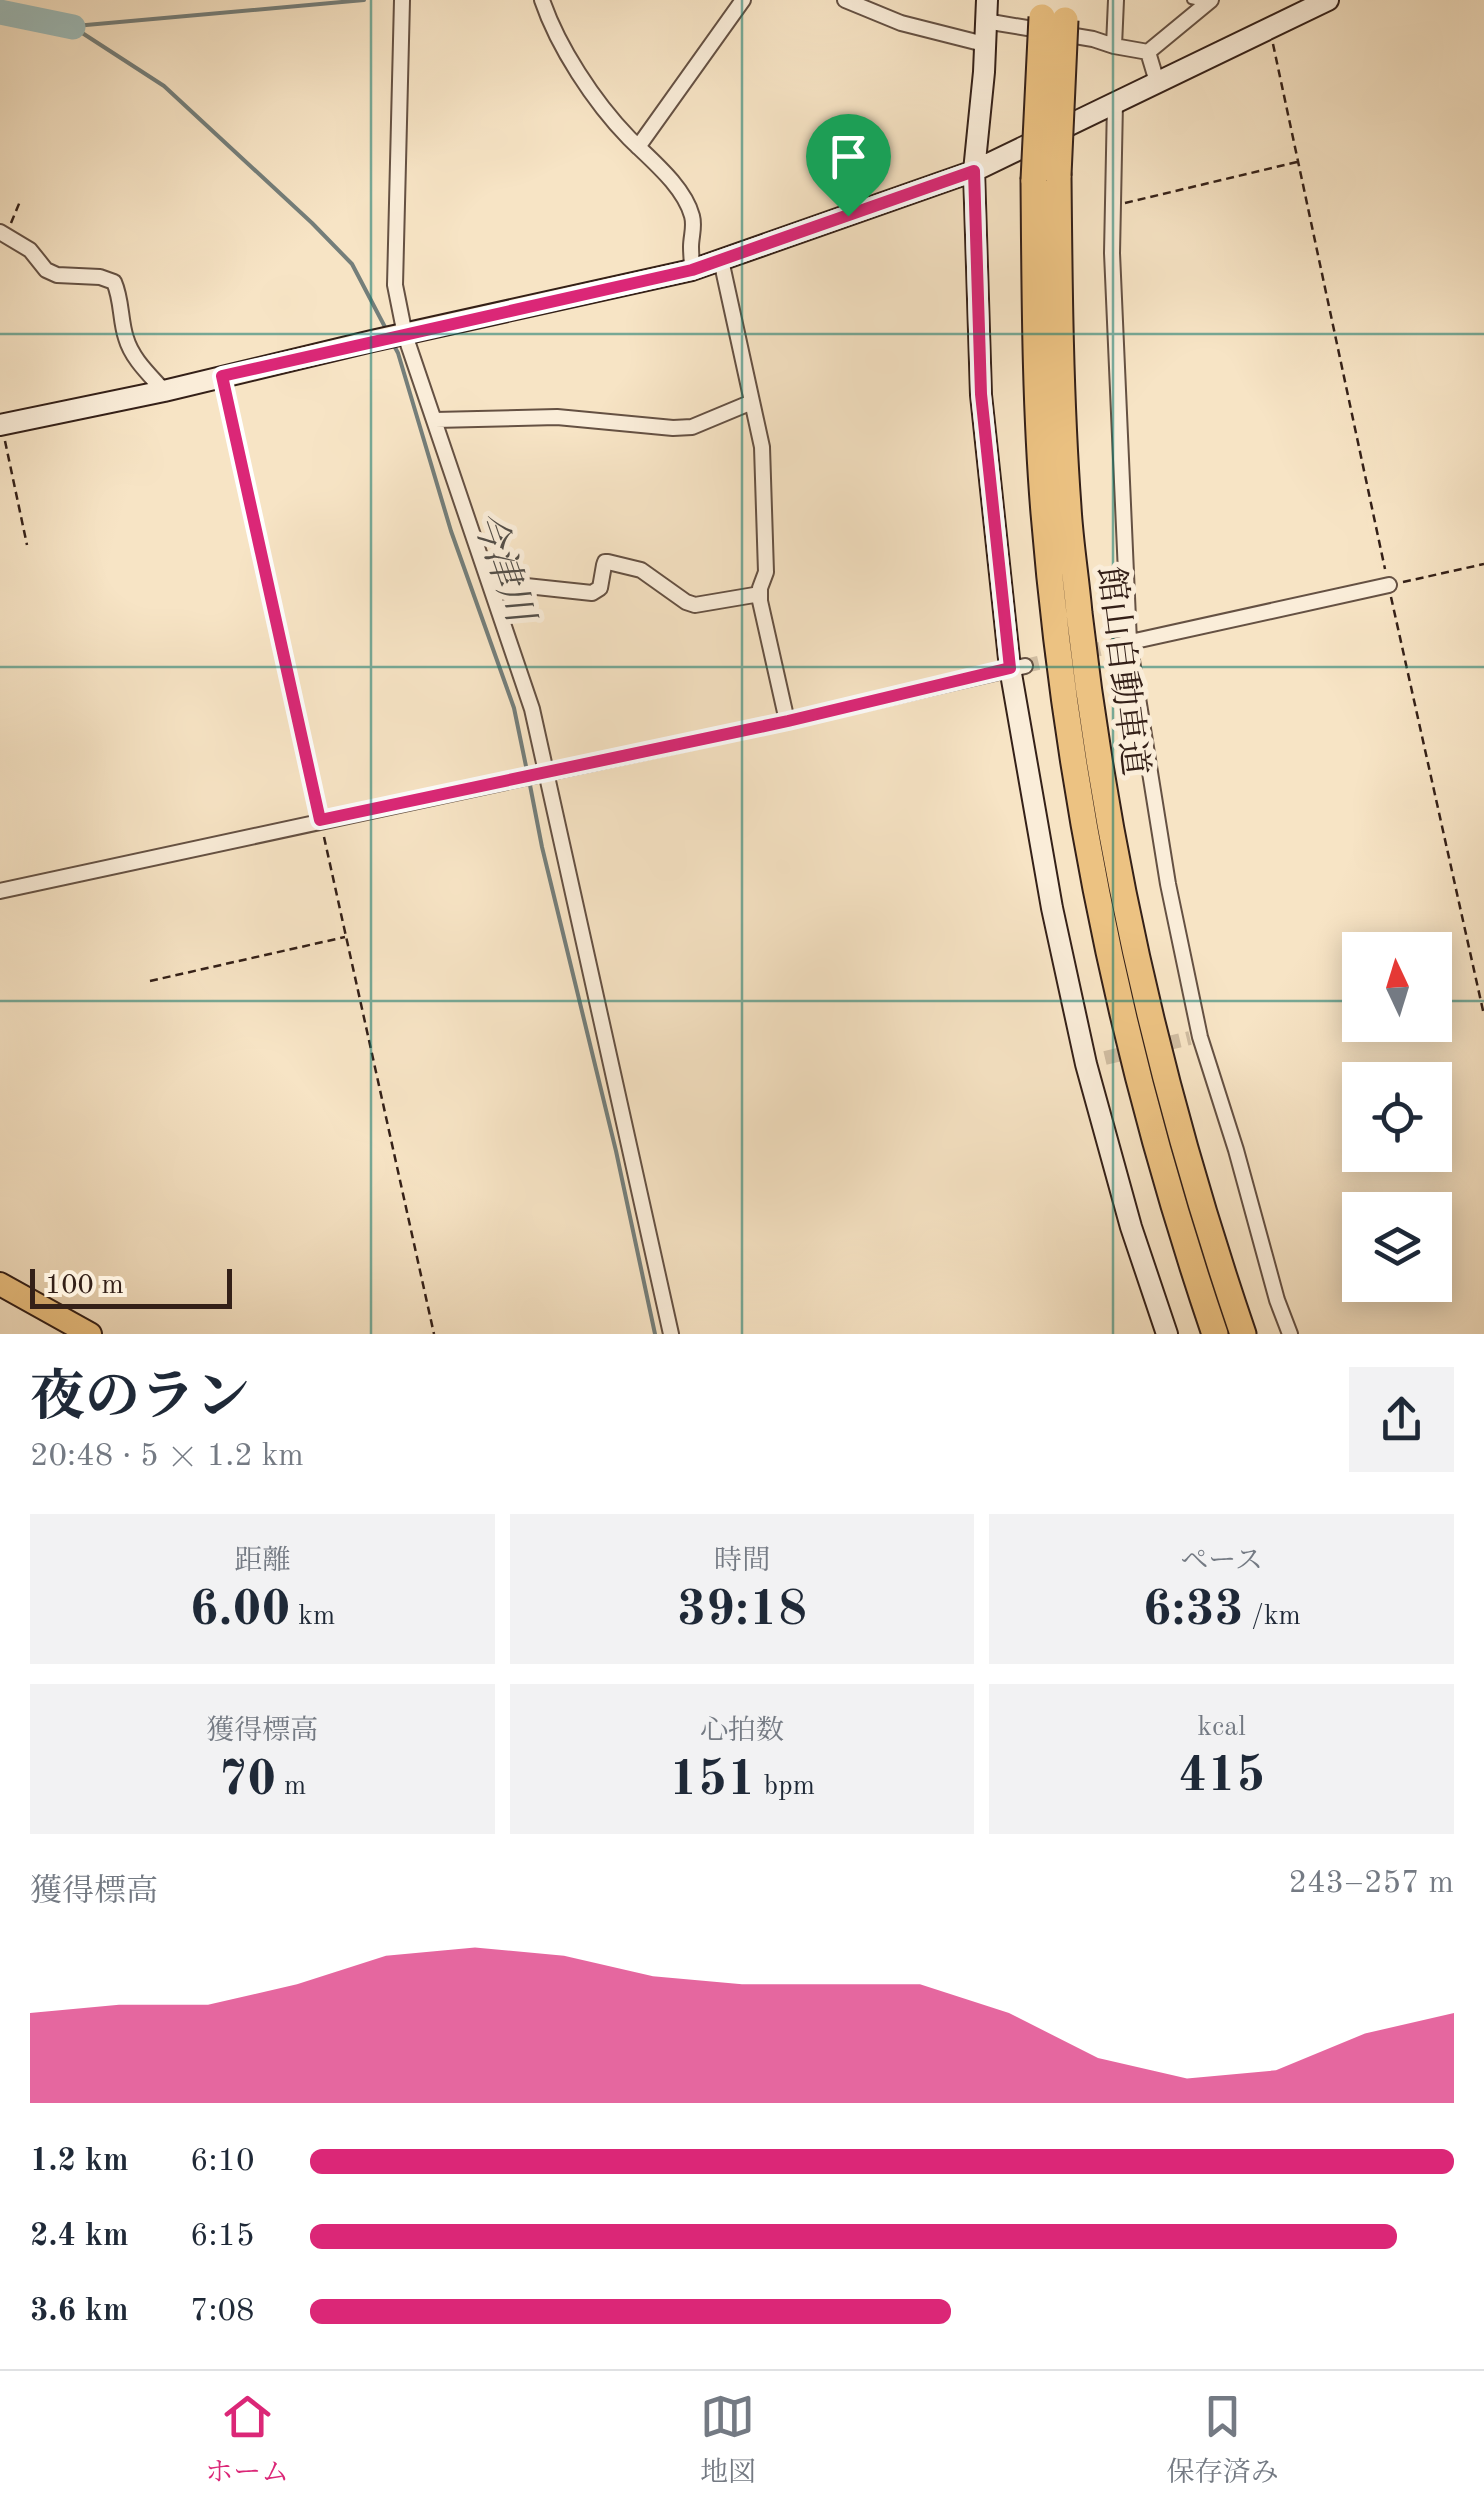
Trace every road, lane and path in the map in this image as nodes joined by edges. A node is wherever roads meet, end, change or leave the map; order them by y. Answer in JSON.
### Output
{"nodes":[{"id":1,"x":402,"y":0,"type":"edge"},
{"id":2,"x":542,"y":0,"type":"edge"},
{"id":3,"x":743,"y":0,"type":"edge"},
{"id":4,"x":846,"y":0,"type":"edge"},
{"id":5,"x":1116,"y":0,"type":"edge"},
{"id":6,"x":1328,"y":0,"type":"edge"},
{"id":7,"x":1203,"y":1,"type":"edge"},
{"id":8,"x":1054,"y":9,"type":"edge"},
{"id":9,"x":986,"y":10,"type":"edge"},
{"id":10,"x":1269,"y":28,"type":"junction"},
{"id":11,"x":984,"y":44,"type":"junction"},
{"id":12,"x":1114,"y":46,"type":"junction"},
{"id":13,"x":1148,"y":52,"type":"junction"},
{"id":14,"x":1157,"y":82,"type":"junction"},
{"id":15,"x":1115,"y":102,"type":"junction"},
{"id":16,"x":638,"y":146,"type":"junction"},
{"id":17,"x":1298,"y":162,"type":"junction"},
{"id":18,"x":974,"y":171,"type":"junction"},
{"id":19,"x":1046,"y":178,"type":"junction"},
{"id":20,"x":1113,"y":206,"type":"junction"},
{"id":21,"x":0,"y":232,"type":"edge"},
{"id":22,"x":720,"y":260,"type":"junction"},
{"id":23,"x":692,"y":270,"type":"junction"},
{"id":24,"x":405,"y":335,"type":"junction"},
{"id":25,"x":222,"y":376,"type":"junction"},
{"id":26,"x":164,"y":390,"type":"junction"},
{"id":27,"x":752,"y":402,"type":"junction"},
{"id":28,"x":435,"y":420,"type":"junction"},
{"id":29,"x":1,"y":425,"type":"edge"},
{"id":30,"x":27,"y":545,"type":"dead end"},
{"id":31,"x":1484,"y":564,"type":"edge"},
{"id":32,"x":490,"y":582,"type":"junction"},
{"id":33,"x":1389,"y":586,"type":"junction"},
{"id":34,"x":760,"y":594,"type":"junction"},
{"id":35,"x":1123,"y":644,"type":"junction"},
{"id":36,"x":1018,"y":667,"type":"junction"},
{"id":37,"x":788,"y":721,"type":"junction"},
{"id":38,"x":545,"y":772,"type":"junction"},
{"id":39,"x":320,"y":820,"type":"junction"},
{"id":40,"x":0,"y":891,"type":"edge"},
{"id":41,"x":346,"y":936,"type":"junction"},
{"id":42,"x":150,"y":981,"type":"dead end"},
{"id":43,"x":1484,"y":1015,"type":"edge"},
{"id":44,"x":0,"y":1284,"type":"edge"},
{"id":45,"x":90,"y":1334,"type":"edge"},
{"id":46,"x":434,"y":1334,"type":"edge"},
{"id":47,"x":670,"y":1334,"type":"edge"},
{"id":48,"x":1166,"y":1334,"type":"edge"},
{"id":49,"x":1215,"y":1334,"type":"edge"},
{"id":50,"x":1244,"y":1334,"type":"edge"},
{"id":51,"x":1290,"y":1334,"type":"edge"}],
"edges":[{"from":1,"to":24,"type":"street"},
{"from":2,"to":16,"type":"street"},
{"from":3,"to":16,"type":"street"},
{"from":4,"to":11,"type":"street"},
{"from":5,"to":12,"type":"street"},
{"from":6,"to":10,"type":"street"},
{"from":7,"to":13,"type":"street"},
{"from":8,"to":19,"type":"highway","name":"館山自動車道","bridge":true},
{"from":9,"to":11,"type":"street"},
{"from":9,"to":12,"type":"street"},
{"from":10,"to":14,"type":"street"},
{"from":10,"to":17,"type":"path"},
{"from":11,"to":18,"type":"street"},
{"from":12,"to":13,"type":"street"},
{"from":13,"to":14,"type":"street"},
{"from":14,"to":15,"type":"street"},
{"from":15,"to":18,"type":"street"},
{"from":15,"to":20,"type":"street"},
{"from":16,"to":23,"type":"street"},
{"from":17,"to":20,"type":"path"},
{"from":17,"to":33,"type":"path"},
{"from":18,"to":22,"type":"street"},
{"from":18,"to":36,"type":"street"},
{"from":19,"to":49,"type":"highway","name":"館山自動車道"},
{"from":19,"to":50,"type":"highway","name":"館山自動車道"},
{"from":20,"to":35,"type":"street"},
{"from":21,"to":26,"type":"street"},
{"from":22,"to":23,"type":"street"},
{"from":22,"to":27,"type":"street"},
{"from":23,"to":24,"type":"street"},
{"from":24,"to":25,"type":"street"},
{"from":24,"to":28,"type":"street"},
{"from":25,"to":26,"type":"street"},
{"from":25,"to":39,"type":"path"},
{"from":26,"to":29,"type":"street"},
{"from":27,"to":28,"type":"street"},
{"from":27,"to":34,"type":"street"},
{"from":28,"to":32,"type":"street"},
{"from":29,"to":30,"type":"path"},
{"from":31,"to":33,"type":"path"},
{"from":32,"to":34,"type":"street"},
{"from":32,"to":38,"type":"street"},
{"from":33,"to":35,"type":"street"},
{"from":33,"to":43,"type":"path"},
{"from":34,"to":37,"type":"street"},
{"from":35,"to":51,"type":"street"},
{"from":36,"to":37,"type":"street"},
{"from":36,"to":48,"type":"street"},
{"from":37,"to":38,"type":"street"},
{"from":38,"to":39,"type":"street"},
{"from":38,"to":47,"type":"street"},
{"from":39,"to":40,"type":"street"},
{"from":39,"to":41,"type":"path"},
{"from":41,"to":42,"type":"path"},
{"from":41,"to":46,"type":"path"},
{"from":44,"to":45,"type":"main road"}]}
